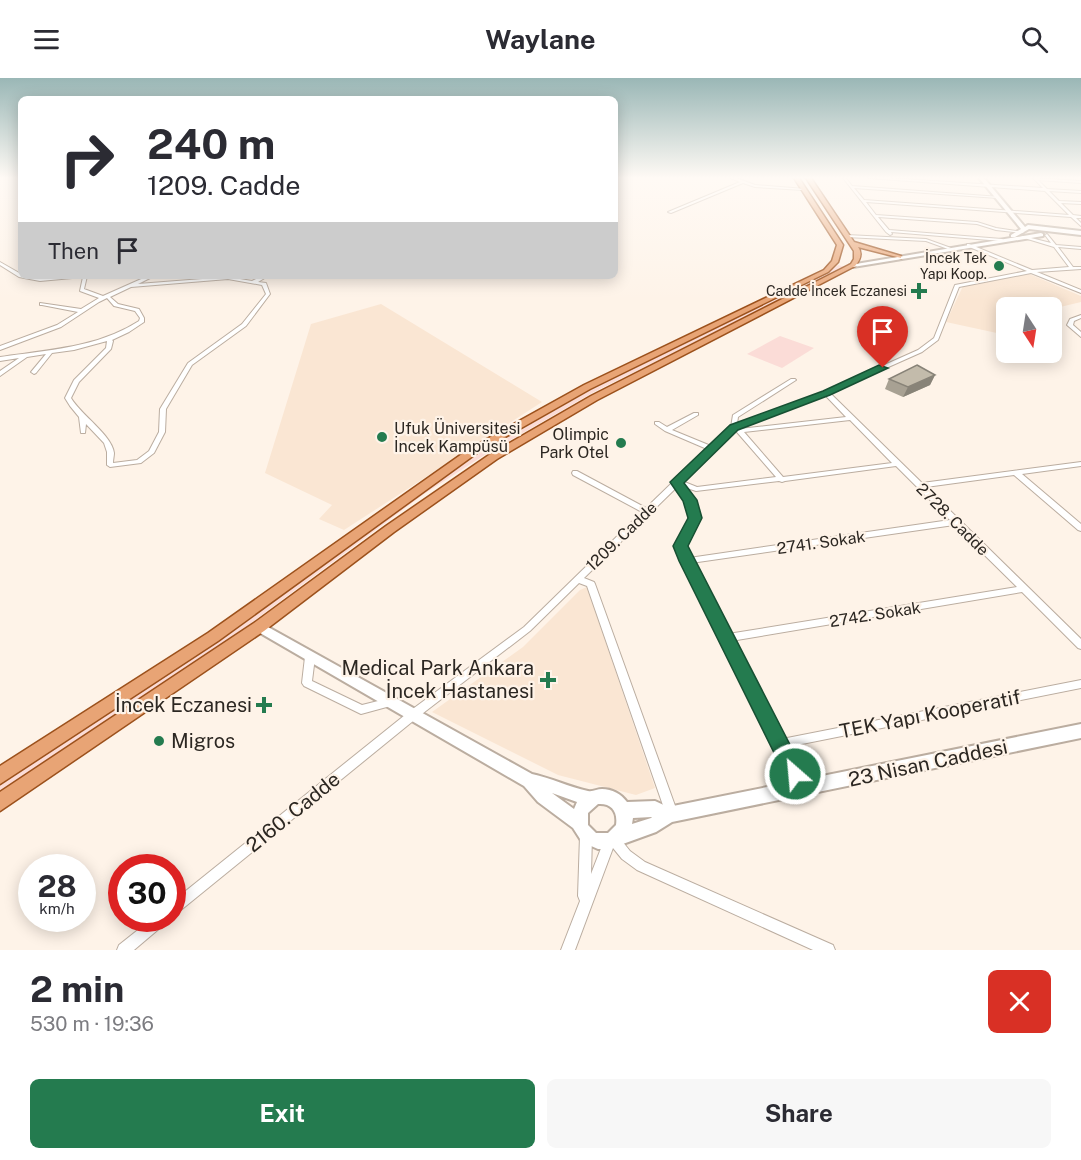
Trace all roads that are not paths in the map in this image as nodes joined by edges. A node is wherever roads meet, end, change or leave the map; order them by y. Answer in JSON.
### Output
{"nodes":[{"id":1,"x":824,"y":219,"type":"edge"},
{"id":2,"x":832,"y":219,"type":"edge"},
{"id":3,"x":877,"y":219,"type":"edge"},
{"id":4,"x":914,"y":219,"type":"edge"},
{"id":5,"x":1019,"y":220,"type":"joint"},
{"id":6,"x":887,"y":231,"type":"junction"},
{"id":7,"x":1023,"y":232,"type":"junction"},
{"id":8,"x":1044,"y":232,"type":"junction"},
{"id":9,"x":926,"y":233,"type":"junction"},
{"id":10,"x":1080,"y":233,"type":"edge"},
{"id":11,"x":897,"y":237,"type":"junction"},
{"id":12,"x":849,"y":239,"type":"junction"},
{"id":13,"x":1004,"y":239,"type":"junction"},
{"id":14,"x":926,"y":240,"type":"junction"},
{"id":15,"x":968,"y":245,"type":"junction"},
{"id":16,"x":1056,"y":247,"type":"junction"},
{"id":17,"x":949,"y":248,"type":"junction"},
{"id":18,"x":1081,"y":249,"type":"edge"},
{"id":19,"x":899,"y":257,"type":"junction"},
{"id":20,"x":836,"y":260,"type":"junction"},
{"id":21,"x":855,"y":262,"type":"junction"},
{"id":22,"x":0,"y":263,"type":"edge"},
{"id":23,"x":1071,"y":267,"type":"junction"},
{"id":24,"x":1081,"y":268,"type":"edge"},
{"id":25,"x":1034,"y":271,"type":"junction"},
{"id":26,"x":18,"y":274,"type":"edge"},
{"id":27,"x":35,"y":279,"type":"edge"},
{"id":28,"x":51,"y":279,"type":"edge"},
{"id":29,"x":82,"y":279,"type":"edge"},
{"id":30,"x":146,"y":279,"type":"edge"},
{"id":31,"x":208,"y":279,"type":"edge"},
{"id":32,"x":239,"y":279,"type":"edge"},
{"id":33,"x":260,"y":279,"type":"edge"},
{"id":34,"x":253,"y":282,"type":"junction"},
{"id":35,"x":131,"y":286,"type":"junction"},
{"id":36,"x":1081,"y":292,"type":"edge"},
{"id":37,"x":105,"y":297,"type":"junction"},
{"id":38,"x":42,"y":304,"type":"dead end"},
{"id":39,"x":83,"y":311,"type":"junction"},
{"id":40,"x":1081,"y":316,"type":"edge"},
{"id":41,"x":1081,"y":335,"type":"edge"},
{"id":42,"x":108,"y":339,"type":"junction"},
{"id":43,"x":0,"y":348,"type":"edge"},
{"id":44,"x":51,"y":351,"type":"junction"},
{"id":45,"x":28,"y":354,"type":"junction"},
{"id":46,"x":0,"y":359,"type":"edge"},
{"id":47,"x":34,"y":372,"type":"dead end"},
{"id":48,"x":0,"y":374,"type":"edge"},
{"id":49,"x":793,"y":380,"type":"dead end"},
{"id":50,"x":826,"y":393,"type":"junction"},
{"id":51,"x":696,"y":414,"type":"dead end"},
{"id":52,"x":82,"y":417,"type":"junction"},
{"id":53,"x":852,"y":418,"type":"junction"},
{"id":54,"x":657,"y":423,"type":"dead end"},
{"id":55,"x":734,"y":427,"type":"junction"},
{"id":56,"x":667,"y":430,"type":"junction"},
{"id":57,"x":83,"y":432,"type":"dead end"},
{"id":58,"x":712,"y":449,"type":"junction"},
{"id":59,"x":897,"y":464,"type":"junction"},
{"id":60,"x":1081,"y":464,"type":"edge"},
{"id":61,"x":575,"y":473,"type":"dead end"},
{"id":62,"x":1016,"y":473,"type":"junction"},
{"id":63,"x":782,"y":480,"type":"junction"},
{"id":64,"x":677,"y":482,"type":"junction"},
{"id":65,"x":919,"y":486,"type":"junction"},
{"id":66,"x":646,"y":511,"type":"junction"},
{"id":67,"x":955,"y":522,"type":"junction"},
{"id":68,"x":1081,"y":528,"type":"edge"},
{"id":69,"x":686,"y":561,"type":"junction"},
{"id":70,"x":578,"y":579,"type":"junction"},
{"id":71,"x":1024,"y":589,"type":"junction"},
{"id":72,"x":259,"y":627,"type":"junction"},
{"id":73,"x":725,"y":638,"type":"junction"},
{"id":74,"x":1081,"y":645,"type":"edge"},
{"id":75,"x":310,"y":657,"type":"junction"},
{"id":76,"x":1081,"y":684,"type":"edge"},
{"id":77,"x":391,"y":702,"type":"junction"},
{"id":78,"x":414,"y":714,"type":"junction"},
{"id":79,"x":1081,"y":731,"type":"edge"},
{"id":80,"x":779,"y":744,"type":"junction"},
{"id":81,"x":0,"y":776,"type":"edge"},
{"id":82,"x":529,"y":781,"type":"junction"},
{"id":83,"x":802,"y":789,"type":"junction"},
{"id":84,"x":590,"y":799,"type":"junction"},
{"id":85,"x":0,"y":802,"type":"edge"},
{"id":86,"x":622,"y":810,"type":"junction"},
{"id":87,"x":670,"y":815,"type":"junction"},
{"id":88,"x":583,"y":829,"type":"junction"},
{"id":89,"x":614,"y":839,"type":"junction"},
{"id":90,"x":186,"y":899,"type":"edge"},
{"id":91,"x":584,"y":904,"type":"junction"},
{"id":92,"x":146,"y":932,"type":"edge"},
{"id":93,"x":124,"y":950,"type":"edge"},
{"id":94,"x":568,"y":950,"type":"edge"},
{"id":95,"x":828,"y":950,"type":"edge"}],
"edges":[{"from":1,"to":20,"type":"main road"},
{"from":2,"to":12,"type":"main road"},
{"from":3,"to":6,"type":"street"},
{"from":4,"to":7,"type":"street"},
{"from":5,"to":7,"type":"main road"},
{"from":5,"to":8,"type":"main road"},
{"from":6,"to":9,"type":"street"},
{"from":6,"to":11,"type":"street"},
{"from":6,"to":14,"type":"street"},
{"from":7,"to":8,"type":"main road"},
{"from":7,"to":13,"type":"main road"},
{"from":7,"to":16,"type":"street"},
{"from":8,"to":10,"type":"main road"},
{"from":8,"to":16,"type":"street"},
{"from":9,"to":13,"type":"street"},
{"from":9,"to":14,"type":"street"},
{"from":11,"to":12,"type":"street"},
{"from":11,"to":14,"type":"street"},
{"from":12,"to":19,"type":"main road"},
{"from":12,"to":21,"type":"main road"},
{"from":13,"to":15,"type":"main road"},
{"from":14,"to":17,"type":"street"},
{"from":15,"to":17,"type":"main road"},
{"from":15,"to":25,"type":"street"},
{"from":16,"to":18,"type":"street"},
{"from":16,"to":23,"type":"street"},
{"from":17,"to":19,"type":"main road"},
{"from":19,"to":21,"type":"main road"},
{"from":20,"to":21,"type":"main road"},
{"from":20,"to":81,"type":"main road"},
{"from":21,"to":72,"type":"main road"},
{"from":22,"to":26,"type":"street"},
{"from":23,"to":24,"type":"street","name":"1209. Cadde"},
{"from":23,"to":25,"type":"street","name":"1209. Cadde"},
{"from":25,"to":36,"type":"street"},
{"from":25,"to":50,"type":"street","name":"1209. Cadde"},
{"from":27,"to":28,"type":"street"},
{"from":29,"to":37,"type":"street"},
{"from":30,"to":35,"type":"street"},
{"from":31,"to":35,"type":"street"},
{"from":32,"to":34,"type":"street"},
{"from":33,"to":34,"type":"street"},
{"from":34,"to":52,"type":"street"},
{"from":35,"to":37,"type":"street"},
{"from":37,"to":39,"type":"street"},
{"from":37,"to":42,"type":"street"},
{"from":38,"to":39,"type":"street"},
{"from":39,"to":43,"type":"street"},
{"from":40,"to":41,"type":"street"},
{"from":42,"to":44,"type":"street"},
{"from":42,"to":52,"type":"street"},
{"from":44,"to":45,"type":"street"},
{"from":44,"to":47,"type":"street"},
{"from":45,"to":46,"type":"street"},
{"from":45,"to":48,"type":"street"},
{"from":49,"to":55,"type":"street"},
{"from":50,"to":53,"type":"street","name":"2728. Cadde"},
{"from":50,"to":55,"type":"street","name":"1209. Cadde"},
{"from":51,"to":56,"type":"street"},
{"from":52,"to":57,"type":"street"},
{"from":53,"to":59,"type":"street","name":"2728. Cadde"},
{"from":53,"to":63,"type":"street"},
{"from":54,"to":56,"type":"street"},
{"from":55,"to":58,"type":"street","name":"1209. Cadde"},
{"from":56,"to":58,"type":"street"},
{"from":58,"to":64,"type":"street","name":"1209. Cadde"},
{"from":59,"to":63,"type":"street"},
{"from":59,"to":65,"type":"street","name":"2728. Cadde"},
{"from":60,"to":62,"type":"street"},
{"from":61,"to":66,"type":"street"},
{"from":62,"to":65,"type":"street"},
{"from":62,"to":68,"type":"street"},
{"from":63,"to":64,"type":"street"},
{"from":64,"to":66,"type":"street","name":"1209. Cadde"},
{"from":64,"to":69,"type":"street"},
{"from":65,"to":67,"type":"street","name":"2728. Cadde"},
{"from":66,"to":70,"type":"street","name":"1209. Cadde"},
{"from":67,"to":69,"type":"street","name":"2741. Sokak"},
{"from":67,"to":71,"type":"street","name":"2728. Cadde"},
{"from":69,"to":73,"type":"street"},
{"from":70,"to":78,"type":"street","name":"1209. Cadde"},
{"from":70,"to":87,"type":"street"},
{"from":71,"to":73,"type":"street","name":"2742. Sokak"},
{"from":71,"to":74,"type":"street","name":"2728. Cadde"},
{"from":72,"to":75,"type":"main road"},
{"from":72,"to":85,"type":"main road"},
{"from":73,"to":80,"type":"street"},
{"from":75,"to":77,"type":"main road"},
{"from":75,"to":77,"type":"street"},
{"from":76,"to":80,"type":"street","name":"TEK Yapı Kooperatif"},
{"from":77,"to":78,"type":"main road"},
{"from":78,"to":82,"type":"main road"},
{"from":78,"to":90,"type":"street","name":"2160. Cadde"},
{"from":79,"to":83,"type":"main road","name":"23 Nisan Caddesi"},
{"from":80,"to":83,"type":"street"},
{"from":82,"to":84,"type":"main road"},
{"from":82,"to":88,"type":"main road"},
{"from":83,"to":87,"type":"main road","name":"23 Nisan Caddesi"},
{"from":84,"to":86,"type":"main road"},
{"from":84,"to":88,"type":"main road"},
{"from":86,"to":87,"type":"main road"},
{"from":86,"to":89,"type":"main road"},
{"from":87,"to":89,"type":"main road"},
{"from":88,"to":89,"type":"main road"},
{"from":88,"to":91,"type":"street"},
{"from":89,"to":91,"type":"street"},
{"from":89,"to":95,"type":"street"},
{"from":91,"to":94,"type":"street"},
{"from":92,"to":93,"type":"street"}]}
